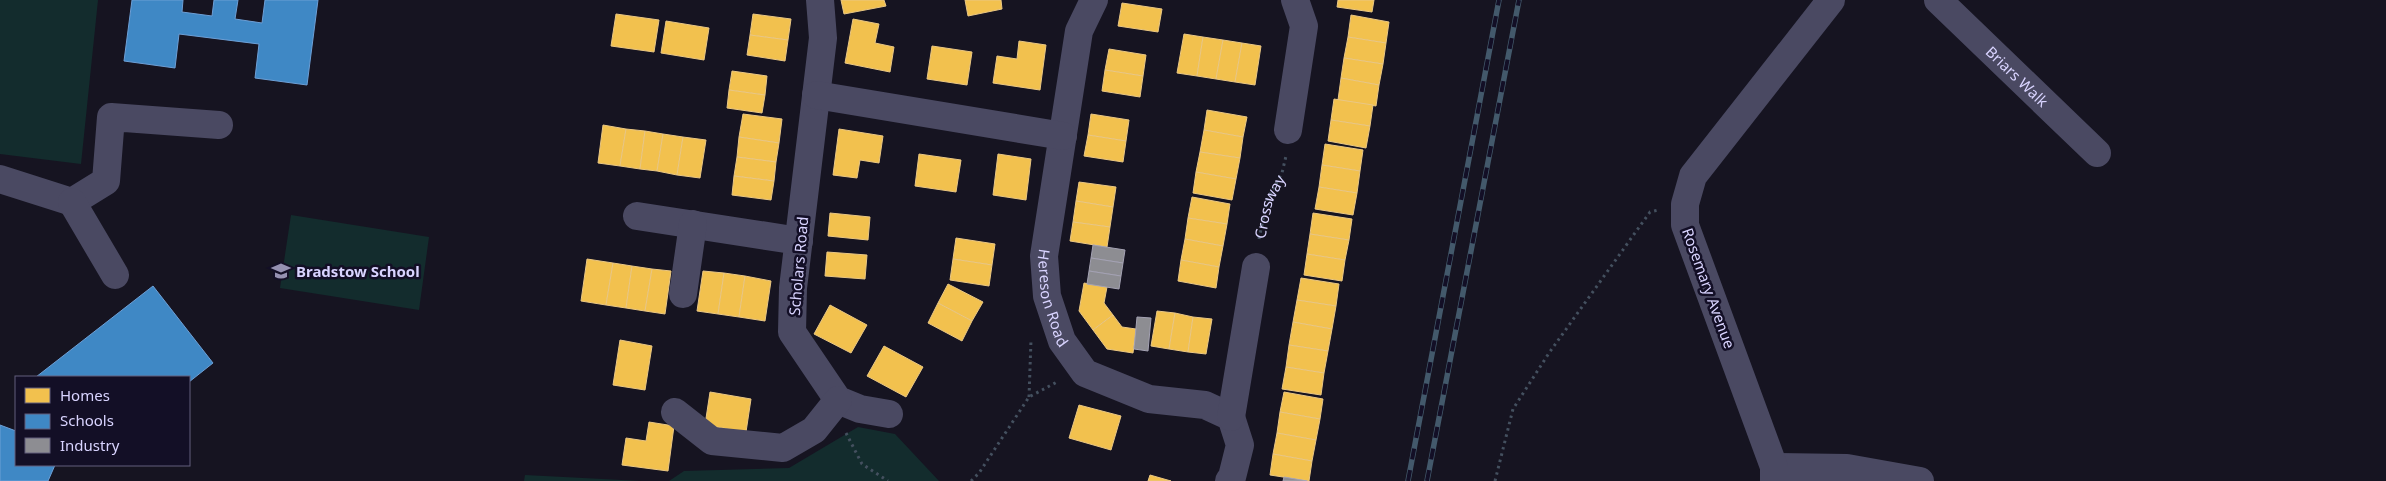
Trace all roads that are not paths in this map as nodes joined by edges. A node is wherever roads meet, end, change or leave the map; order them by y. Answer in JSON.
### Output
{"nodes":[{"id":1,"x":820,"y":0,"type":"edge"},
{"id":2,"x":1094,"y":0,"type":"edge"},
{"id":3,"x":1295,"y":0,"type":"edge"},
{"id":4,"x":1831,"y":0,"type":"edge"},
{"id":5,"x":1938,"y":0,"type":"edge"},
{"id":6,"x":816,"y":95,"type":"junction"},
{"id":7,"x":219,"y":125,"type":"dead end"},
{"id":8,"x":1288,"y":130,"type":"road end"},
{"id":9,"x":1063,"y":136,"type":"junction"},
{"id":10,"x":2097,"y":153,"type":"dead end"},
{"id":11,"x":0,"y":180,"type":"edge"},
{"id":12,"x":72,"y":202,"type":"junction"},
{"id":13,"x":637,"y":216,"type":"dead end"},
{"id":14,"x":693,"y":224,"type":"junction"},
{"id":15,"x":799,"y":241,"type":"junction"},
{"id":16,"x":1256,"y":267,"type":"road end"},
{"id":17,"x":115,"y":275,"type":"dead end"},
{"id":18,"x":683,"y":294,"type":"dead end"},
{"id":19,"x":838,"y":400,"type":"junction"},
{"id":20,"x":676,"y":412,"type":"dead end"},
{"id":21,"x":889,"y":414,"type":"dead end"},
{"id":22,"x":1231,"y":417,"type":"junction"},
{"id":23,"x":1774,"y":474,"type":"edge"},
{"id":24,"x":1229,"y":481,"type":"edge"},
{"id":25,"x":1920,"y":481,"type":"edge"}],
"edges":[{"from":1,"to":6,"type":"street","name":"Scholars Road"},
{"from":2,"to":9,"type":"street","name":"Hereson Road"},
{"from":3,"to":8,"type":"street"},
{"from":4,"to":23,"type":"street","name":"Rosemary Avenue"},
{"from":5,"to":10,"type":"street","name":"Briars Walk"},
{"from":6,"to":9,"type":"street"},
{"from":6,"to":15,"type":"street","name":"Scholars Road"},
{"from":7,"to":12,"type":"street"},
{"from":9,"to":22,"type":"street","name":"Hereson Road"},
{"from":11,"to":12,"type":"street"},
{"from":12,"to":17,"type":"street"},
{"from":13,"to":14,"type":"street"},
{"from":14,"to":15,"type":"street"},
{"from":14,"to":18,"type":"street"},
{"from":15,"to":19,"type":"street","name":"Scholars Road"},
{"from":16,"to":22,"type":"street"},
{"from":19,"to":20,"type":"street"},
{"from":19,"to":21,"type":"street"},
{"from":22,"to":24,"type":"street"},
{"from":23,"to":25,"type":"street"}]}
